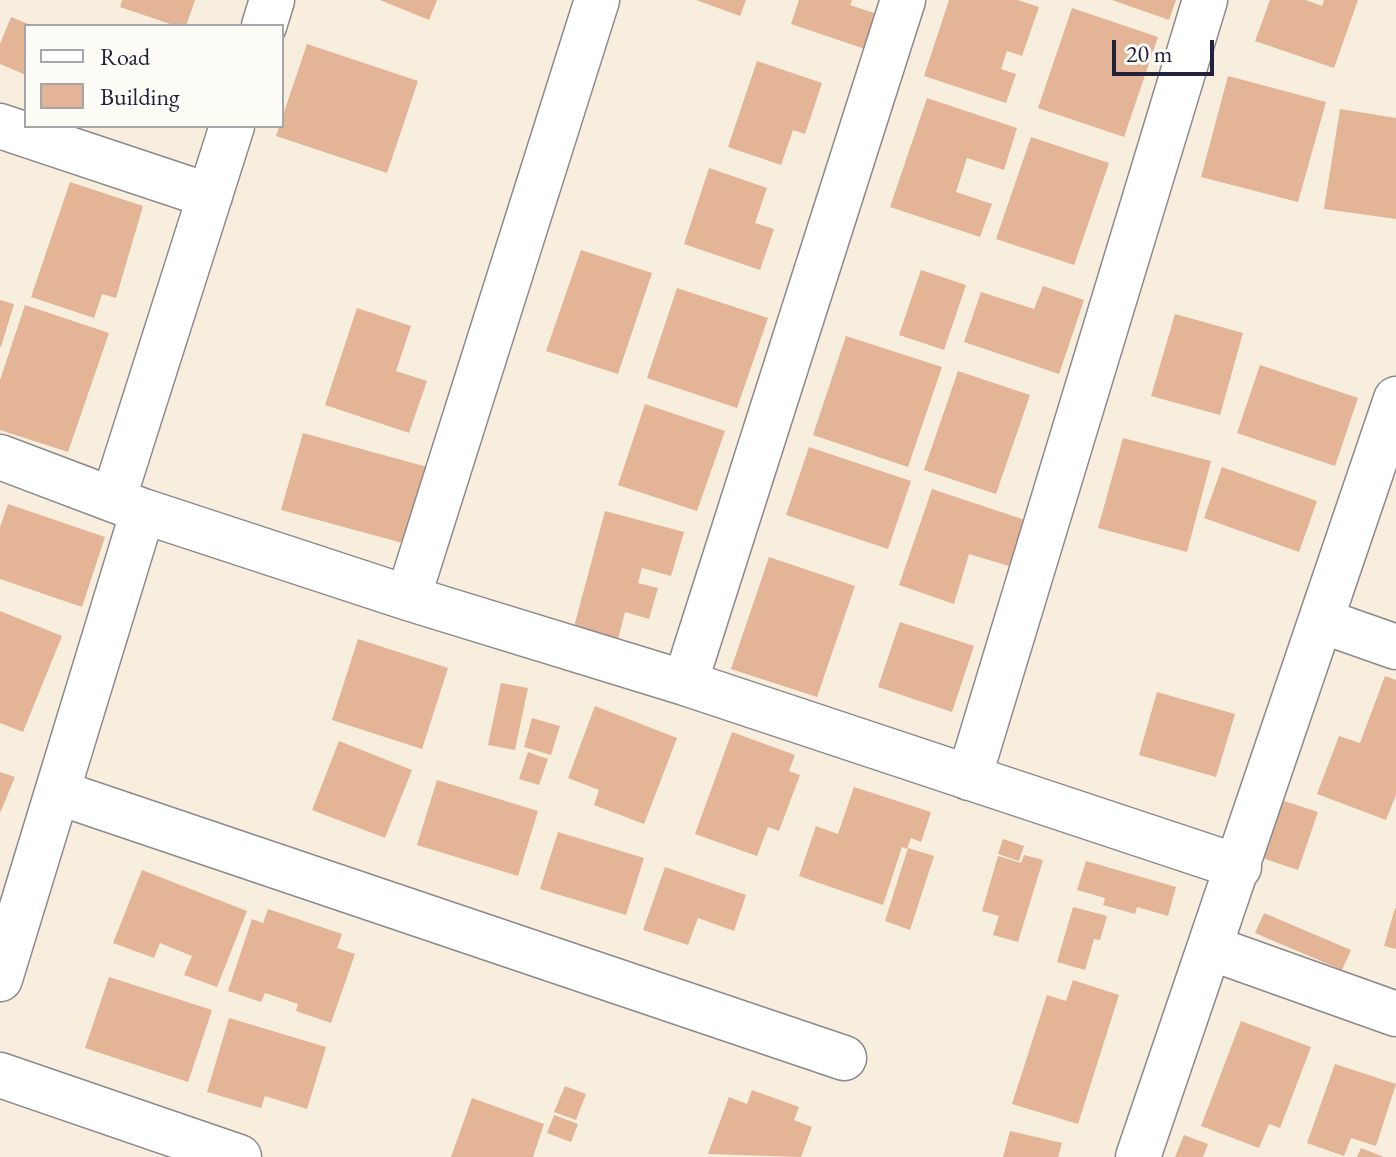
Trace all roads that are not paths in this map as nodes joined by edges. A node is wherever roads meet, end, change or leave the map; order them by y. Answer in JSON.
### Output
{"nodes":[{"id":1,"x":272,"y":0,"type":"edge"},
{"id":2,"x":597,"y":0,"type":"edge"},
{"id":3,"x":903,"y":0,"type":"edge"},
{"id":4,"x":1205,"y":0,"type":"edge"},
{"id":5,"x":265,"y":24,"type":"edge"},
{"id":6,"x":0,"y":126,"type":"edge"},
{"id":7,"x":231,"y":128,"type":"edge"},
{"id":8,"x":210,"y":196,"type":"junction"},
{"id":9,"x":1396,"y":399,"type":"edge"},
{"id":10,"x":0,"y":457,"type":"edge"},
{"id":11,"x":128,"y":504,"type":"junction"},
{"id":12,"x":408,"y":598,"type":"junction"},
{"id":13,"x":1322,"y":621,"type":"junction"},
{"id":14,"x":1396,"y":647,"type":"edge"},
{"id":15,"x":685,"y":683,"type":"junction"},
{"id":16,"x":969,"y":778,"type":"junction"},
{"id":17,"x":57,"y":792,"type":"junction"},
{"id":18,"x":1239,"y":867,"type":"junction"},
{"id":19,"x":1211,"y":948,"type":"junction"},
{"id":20,"x":0,"y":979,"type":"edge"},
{"id":21,"x":1396,"y":1014,"type":"edge"},
{"id":22,"x":844,"y":1058,"type":"dead end"},
{"id":23,"x":0,"y":1075,"type":"edge"},
{"id":24,"x":239,"y":1157,"type":"edge"},
{"id":25,"x":1138,"y":1157,"type":"edge"}],
"edges":[{"from":1,"to":5,"type":"street"},
{"from":2,"to":12,"type":"street"},
{"from":3,"to":15,"type":"street"},
{"from":4,"to":16,"type":"street"},
{"from":6,"to":8,"type":"street"},
{"from":7,"to":8,"type":"street"},
{"from":8,"to":11,"type":"street"},
{"from":9,"to":13,"type":"street"},
{"from":10,"to":11,"type":"street"},
{"from":11,"to":12,"type":"street"},
{"from":11,"to":17,"type":"street"},
{"from":12,"to":15,"type":"street"},
{"from":13,"to":14,"type":"street"},
{"from":13,"to":18,"type":"street"},
{"from":15,"to":16,"type":"street"},
{"from":16,"to":18,"type":"street"},
{"from":17,"to":20,"type":"street"},
{"from":17,"to":22,"type":"street"},
{"from":18,"to":19,"type":"street"},
{"from":19,"to":21,"type":"street"},
{"from":19,"to":25,"type":"street"},
{"from":23,"to":24,"type":"street"}]}
